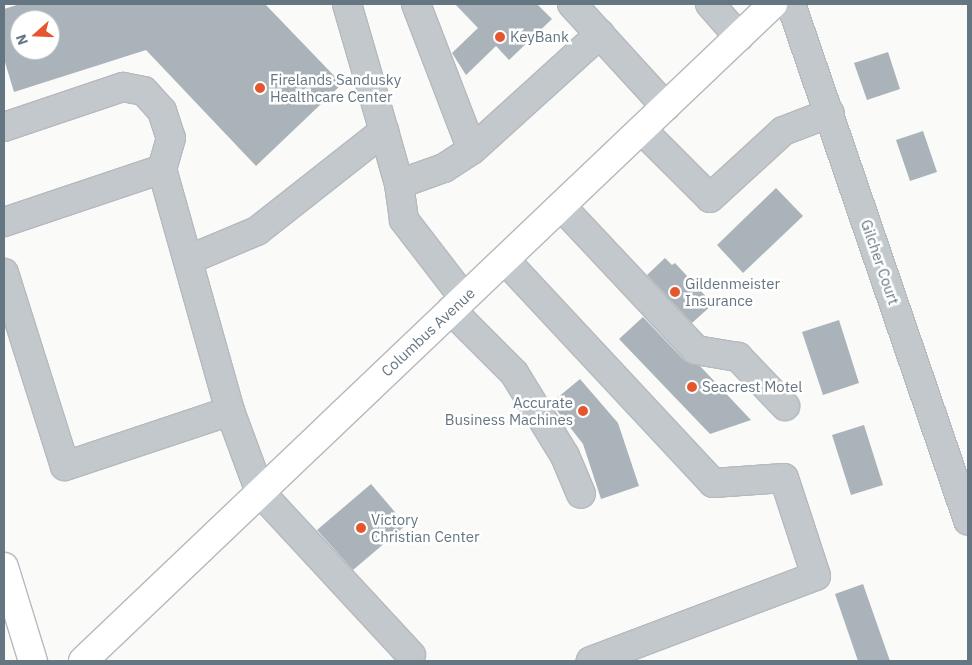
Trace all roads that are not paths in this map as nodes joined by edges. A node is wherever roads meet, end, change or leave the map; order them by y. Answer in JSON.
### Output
{"nodes":[{"id":1,"x":347,"y":4,"type":"edge"},
{"id":2,"x":416,"y":4,"type":"edge"},
{"id":3,"x":572,"y":4,"type":"edge"},
{"id":4,"x":710,"y":4,"type":"edge"},
{"id":5,"x":773,"y":4,"type":"edge"},
{"id":6,"x":791,"y":4,"type":"edge"},
{"id":7,"x":600,"y":34,"type":"junction"},
{"id":8,"x":740,"y":37,"type":"junction"},
{"id":9,"x":666,"y":106,"type":"junction"},
{"id":10,"x":830,"y":113,"type":"junction"},
{"id":11,"x":4,"y":127,"type":"edge"},
{"id":12,"x":642,"y":130,"type":"junction"},
{"id":13,"x":384,"y":131,"type":"junction"},
{"id":14,"x":472,"y":150,"type":"junction"},
{"id":15,"x":162,"y":169,"type":"junction"},
{"id":16,"x":398,"y":184,"type":"junction"},
{"id":17,"x":561,"y":206,"type":"junction"},
{"id":18,"x":4,"y":222,"type":"edge"},
{"id":19,"x":188,"y":260,"type":"junction"},
{"id":20,"x":505,"y":260,"type":"junction"},
{"id":21,"x":4,"y":273,"type":"edge"},
{"id":22,"x":458,"y":304,"type":"junction"},
{"id":23,"x":785,"y":406,"type":"dead end"},
{"id":24,"x":230,"y":411,"type":"junction"},
{"id":25,"x":260,"y":492,"type":"junction"},
{"id":26,"x":581,"y":494,"type":"dead end"},
{"id":27,"x":968,"y":520,"type":"edge"},
{"id":28,"x":4,"y":567,"type":"edge"},
{"id":29,"x":411,"y":655,"type":"dead end"},
{"id":30,"x":96,"y":657,"type":"edge"},
{"id":31,"x":33,"y":661,"type":"edge"},
{"id":32,"x":591,"y":661,"type":"edge"}],
"edges":[{"from":1,"to":13,"type":"street"},
{"from":2,"to":14,"type":"street"},
{"from":3,"to":7,"type":"street"},
{"from":4,"to":8,"type":"street"},
{"from":5,"to":8,"type":"main road","name":"Columbus Avenue"},
{"from":6,"to":10,"type":"street","name":"Gilcher Court"},
{"from":7,"to":9,"type":"street"},
{"from":7,"to":14,"type":"street"},
{"from":8,"to":9,"type":"main road","name":"Columbus Avenue"},
{"from":9,"to":12,"type":"main road","name":"Columbus Avenue"},
{"from":10,"to":12,"type":"street"},
{"from":10,"to":27,"type":"street","name":"Gilcher Court"},
{"from":11,"to":15,"type":"street"},
{"from":12,"to":17,"type":"main road","name":"Columbus Avenue"},
{"from":13,"to":16,"type":"street"},
{"from":13,"to":19,"type":"street"},
{"from":14,"to":16,"type":"street"},
{"from":15,"to":18,"type":"street"},
{"from":15,"to":19,"type":"street"},
{"from":16,"to":22,"type":"street"},
{"from":17,"to":20,"type":"main road","name":"Columbus Avenue"},
{"from":17,"to":23,"type":"street"},
{"from":19,"to":24,"type":"street"},
{"from":20,"to":22,"type":"main road","name":"Columbus Avenue"},
{"from":20,"to":32,"type":"street"},
{"from":21,"to":24,"type":"street"},
{"from":22,"to":25,"type":"main road","name":"Columbus Avenue"},
{"from":22,"to":26,"type":"street"},
{"from":24,"to":25,"type":"street"},
{"from":25,"to":29,"type":"street"},
{"from":25,"to":30,"type":"main road","name":"Columbus Avenue"},
{"from":28,"to":31,"type":"main road"}]}
